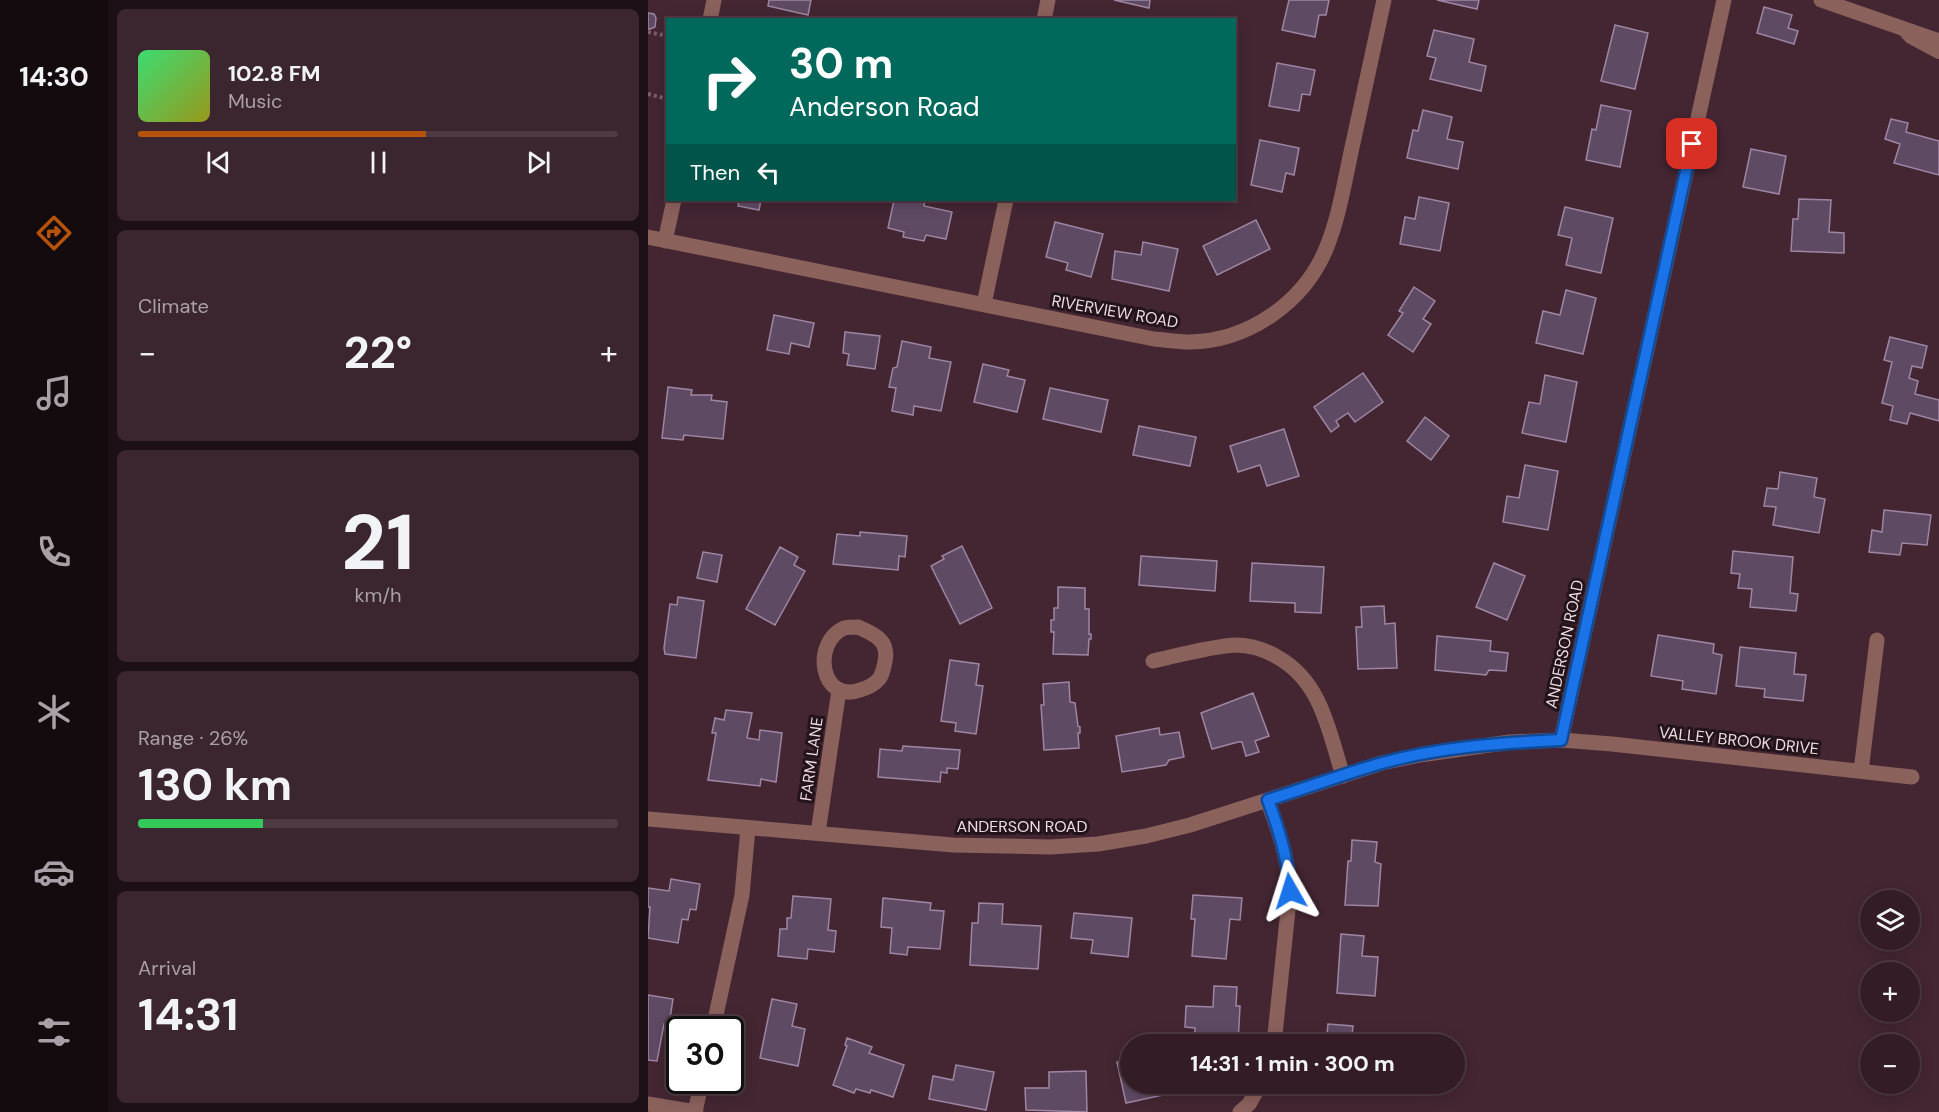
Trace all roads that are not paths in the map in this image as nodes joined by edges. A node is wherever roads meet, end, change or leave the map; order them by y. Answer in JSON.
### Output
{"nodes":[{"id":1,"x":714,"y":0,"type":"edge"},
{"id":2,"x":1048,"y":0,"type":"edge"},
{"id":3,"x":1384,"y":0,"type":"edge"},
{"id":4,"x":1724,"y":0,"type":"edge"},
{"id":5,"x":1821,"y":0,"type":"edge"},
{"id":6,"x":710,"y":18,"type":"edge"},
{"id":7,"x":1044,"y":18,"type":"edge"},
{"id":8,"x":1901,"y":28,"type":"junction"},
{"id":9,"x":1939,"y":41,"type":"edge"},
{"id":10,"x":1939,"y":52,"type":"edge"},
{"id":11,"x":674,"y":201,"type":"edge"},
{"id":12,"x":1006,"y":201,"type":"edge"},
{"id":13,"x":648,"y":237,"type":"edge"},
{"id":14,"x":665,"y":241,"type":"junction"},
{"id":15,"x":984,"y":304,"type":"junction"},
{"id":16,"x":1876,"y":640,"type":"dead end"},
{"id":17,"x":1153,"y":661,"type":"dead end"},
{"id":18,"x":839,"y":690,"type":"junction"},
{"id":19,"x":1561,"y":740,"type":"junction"},
{"id":20,"x":1861,"y":771,"type":"junction"},
{"id":21,"x":1343,"y":776,"type":"junction"},
{"id":22,"x":1912,"y":777,"type":"dead end"},
{"id":23,"x":1268,"y":800,"type":"junction"},
{"id":24,"x":648,"y":819,"type":"edge"},
{"id":25,"x":748,"y":828,"type":"junction"},
{"id":26,"x":818,"y":833,"type":"junction"},
{"id":27,"x":716,"y":1016,"type":"edge"},
{"id":28,"x":1275,"y":1034,"type":"edge"},
{"id":29,"x":699,"y":1094,"type":"edge"},
{"id":30,"x":1256,"y":1094,"type":"edge"},
{"id":31,"x":648,"y":1104,"type":"edge"},
{"id":32,"x":1248,"y":1109,"type":"edge"},
{"id":33,"x":696,"y":1112,"type":"edge"}],
"edges":[{"from":1,"to":6,"type":"street"},
{"from":2,"to":7,"type":"street"},
{"from":3,"to":15,"type":"street","name":"RIVERVIEW ROAD"},
{"from":4,"to":19,"type":"street","name":"ANDERSON ROAD"},
{"from":5,"to":8,"type":"street"},
{"from":8,"to":9,"type":"street"},
{"from":8,"to":10,"type":"lane"},
{"from":11,"to":14,"type":"street"},
{"from":12,"to":15,"type":"street"},
{"from":13,"to":14,"type":"street","name":"RIVERVIEW ROAD"},
{"from":14,"to":15,"type":"street","name":"RIVERVIEW ROAD"},
{"from":16,"to":20,"type":"street"},
{"from":17,"to":21,"type":"street"},
{"from":18,"to":18,"type":"street"},
{"from":18,"to":26,"type":"street","name":"FARM LANE"},
{"from":19,"to":20,"type":"street","name":"VALLEY BROOK DRIVE"},
{"from":19,"to":21,"type":"street","name":"ANDERSON ROAD"},
{"from":20,"to":22,"type":"street","name":"VALLEY BROOK DRIVE"},
{"from":21,"to":23,"type":"street","name":"ANDERSON ROAD"},
{"from":23,"to":26,"type":"street","name":"ANDERSON ROAD"},
{"from":23,"to":28,"type":"street"},
{"from":24,"to":25,"type":"street","name":"ANDERSON ROAD"},
{"from":25,"to":26,"type":"street","name":"ANDERSON ROAD"},
{"from":25,"to":27,"type":"street"},
{"from":29,"to":33,"type":"street"},
{"from":30,"to":32,"type":"street"},
{"from":31,"to":33,"type":"street"}]}
